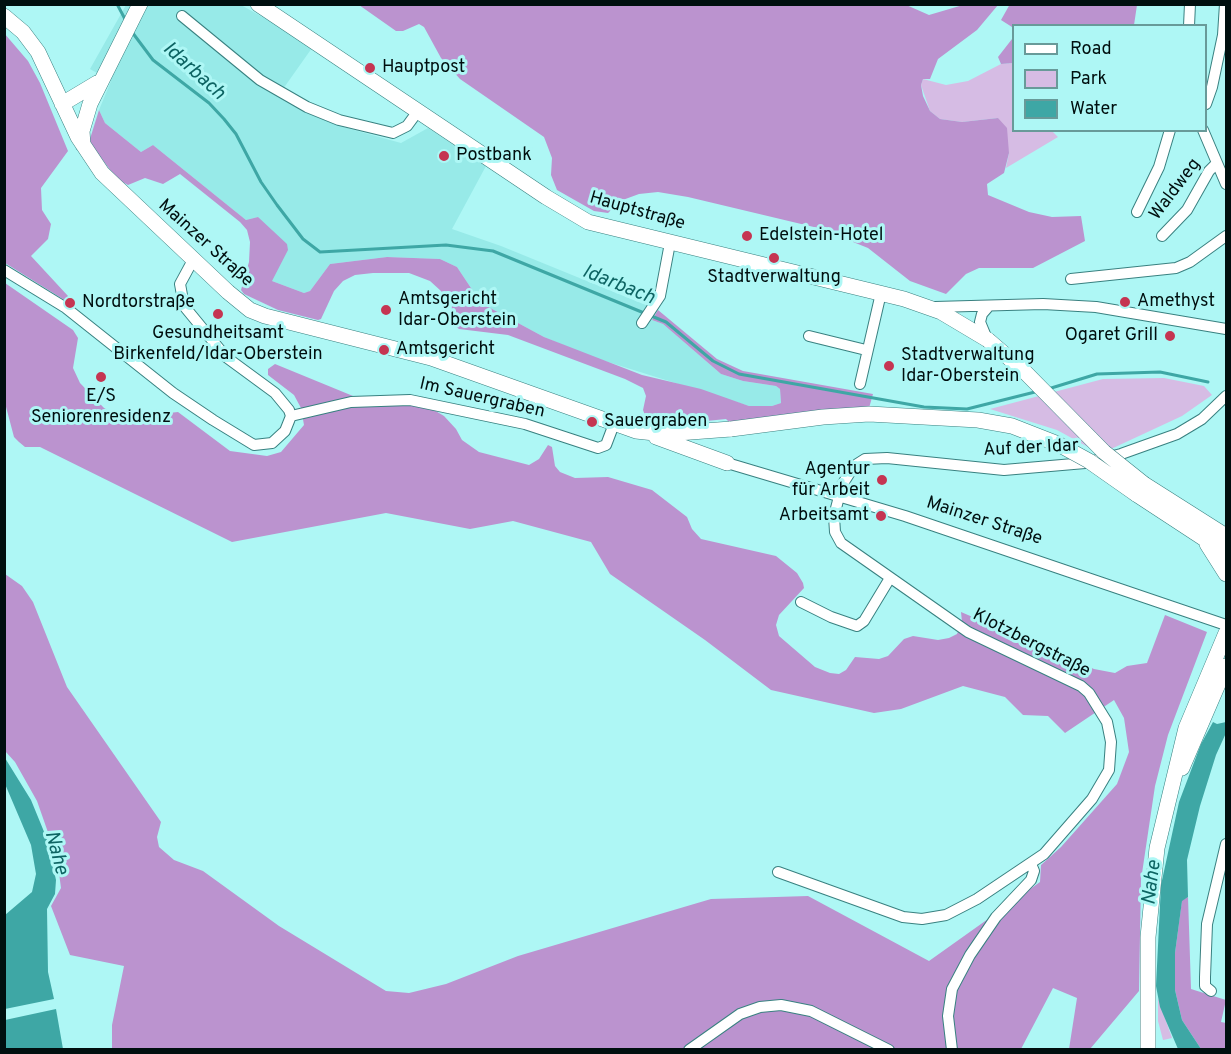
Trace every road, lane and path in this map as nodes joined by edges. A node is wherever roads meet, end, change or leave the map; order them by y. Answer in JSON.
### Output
{"nodes":[{"id":1,"x":140,"y":4,"type":"edge"},
{"id":2,"x":1190,"y":4,"type":"edge"},
{"id":3,"x":1224,"y":4,"type":"edge"},
{"id":4,"x":260,"y":5,"type":"edge"},
{"id":5,"x":4,"y":16,"type":"edge"},
{"id":6,"x":182,"y":16,"type":"dead end"},
{"id":7,"x":1189,"y":24,"type":"edge"},
{"id":8,"x":102,"y":76,"type":"junction"},
{"id":9,"x":1207,"y":101,"type":"edge"},
{"id":10,"x":62,"y":104,"type":"junction"},
{"id":11,"x":90,"y":104,"type":"junction"},
{"id":12,"x":418,"y":111,"type":"junction"},
{"id":13,"x":1169,"y":132,"type":"edge"},
{"id":14,"x":1204,"y":132,"type":"edge"},
{"id":15,"x":82,"y":145,"type":"junction"},
{"id":16,"x":1217,"y":163,"type":"junction"},
{"id":17,"x":1225,"y":176,"type":"edge"},
{"id":18,"x":1137,"y":212,"type":"dead end"},
{"id":19,"x":1162,"y":236,"type":"dead end"},
{"id":20,"x":1227,"y":236,"type":"edge"},
{"id":21,"x":670,"y":243,"type":"junction"},
{"id":22,"x":193,"y":260,"type":"junction"},
{"id":23,"x":4,"y":270,"type":"edge"},
{"id":24,"x":1071,"y":279,"type":"dead end"},
{"id":25,"x":881,"y":293,"type":"junction"},
{"id":26,"x":989,"y":306,"type":"junction"},
{"id":27,"x":931,"y":308,"type":"junction"},
{"id":28,"x":643,"y":321,"type":"dead end"},
{"id":29,"x":1227,"y":328,"type":"edge"},
{"id":30,"x":809,"y":336,"type":"dead end"},
{"id":31,"x":988,"y":340,"type":"junction"},
{"id":32,"x":866,"y":350,"type":"junction"},
{"id":33,"x":860,"y":384,"type":"dead end"},
{"id":34,"x":1227,"y":396,"type":"edge"},
{"id":35,"x":291,"y":416,"type":"junction"},
{"id":36,"x":614,"y":424,"type":"junction"},
{"id":37,"x":730,"y":429,"type":"junction"},
{"id":38,"x":645,"y":433,"type":"junction"},
{"id":39,"x":727,"y":463,"type":"junction"},
{"id":40,"x":1140,"y":489,"type":"junction"},
{"id":41,"x":839,"y":494,"type":"junction"},
{"id":42,"x":1227,"y":527,"type":"edge"},
{"id":43,"x":1203,"y":531,"type":"junction"},
{"id":44,"x":1227,"y":536,"type":"edge"},
{"id":45,"x":1227,"y":553,"type":"edge"},
{"id":46,"x":1227,"y":574,"type":"edge"},
{"id":47,"x":890,"y":578,"type":"junction"},
{"id":48,"x":801,"y":602,"type":"dead end"},
{"id":49,"x":1227,"y":625,"type":"edge"},
{"id":50,"x":1227,"y":633,"type":"edge"},
{"id":51,"x":1227,"y":666,"type":"edge"},
{"id":52,"x":1171,"y":790,"type":"junction"},
{"id":53,"x":1227,"y":844,"type":"edge"},
{"id":54,"x":1031,"y":864,"type":"junction"},
{"id":55,"x":778,"y":872,"type":"dead end"},
{"id":56,"x":1211,"y":991,"type":"dead end"},
{"id":57,"x":689,"y":1050,"type":"edge"},
{"id":58,"x":889,"y":1050,"type":"edge"},
{"id":59,"x":952,"y":1050,"type":"edge"},
{"id":60,"x":1148,"y":1050,"type":"edge"}],
"edges":[{"from":1,"to":8,"type":"main road"},
{"from":2,"to":7,"type":"street"},
{"from":3,"to":9,"type":"street"},
{"from":4,"to":12,"type":"main road","name":"Hauptstraße"},
{"from":5,"to":10,"type":"main road","name":"Mainzer Straße"},
{"from":6,"to":12,"type":"street"},
{"from":8,"to":10,"type":"main road"},
{"from":8,"to":11,"type":"main road"},
{"from":10,"to":11,"type":"main road"},
{"from":10,"to":15,"type":"main road","name":"Mainzer Straße"},
{"from":11,"to":15,"type":"main road"},
{"from":12,"to":21,"type":"main road","name":"Hauptstraße"},
{"from":13,"to":18,"type":"street"},
{"from":14,"to":16,"type":"street"},
{"from":15,"to":22,"type":"main road","name":"Mainzer Straße"},
{"from":16,"to":17,"type":"street"},
{"from":16,"to":19,"type":"street","name":"Waldweg"},
{"from":20,"to":24,"type":"street"},
{"from":21,"to":25,"type":"main road","name":"Hauptstraße"},
{"from":21,"to":28,"type":"street"},
{"from":22,"to":35,"type":"street"},
{"from":22,"to":36,"type":"main road","name":"Mainzer Straße"},
{"from":23,"to":35,"type":"street"},
{"from":25,"to":27,"type":"main road","name":"Hauptstraße"},
{"from":25,"to":32,"type":"street"},
{"from":26,"to":27,"type":"street","name":"Hauptstraße"},
{"from":26,"to":29,"type":"street","name":"Hauptstraße"},
{"from":26,"to":31,"type":"street"},
{"from":27,"to":31,"type":"main road"},
{"from":30,"to":32,"type":"street"},
{"from":31,"to":40,"type":"main road","bridge":true},
{"from":32,"to":33,"type":"street"},
{"from":34,"to":41,"type":"street","name":"Auf der Idar"},
{"from":35,"to":36,"type":"street","name":"Im Sauergraben"},
{"from":36,"to":38,"type":"main road","name":"Mainzer Straße"},
{"from":37,"to":38,"type":"main road"},
{"from":37,"to":39,"type":"main road"},
{"from":37,"to":40,"type":"main road","bridge":true},
{"from":38,"to":39,"type":"main road"},
{"from":39,"to":41,"type":"street","name":"Mainzer Straße"},
{"from":40,"to":43,"type":"main road"},
{"from":41,"to":47,"type":"street","name":"Klotzbergstraße"},
{"from":41,"to":49,"type":"street","name":"Mainzer Straße"},
{"from":42,"to":43,"type":"main road"},
{"from":43,"to":44,"type":"main road"},
{"from":43,"to":45,"type":"main road"},
{"from":43,"to":46,"type":"main road"},
{"from":47,"to":48,"type":"street"},
{"from":47,"to":54,"type":"street","name":"Klotzbergstraße"},
{"from":50,"to":52,"type":"main road"},
{"from":51,"to":52,"type":"main road"},
{"from":52,"to":60,"type":"main road"},
{"from":53,"to":56,"type":"street"},
{"from":54,"to":55,"type":"street","name":"Klotzbergstraße"},
{"from":54,"to":59,"type":"street"},
{"from":57,"to":58,"type":"street"}]}
